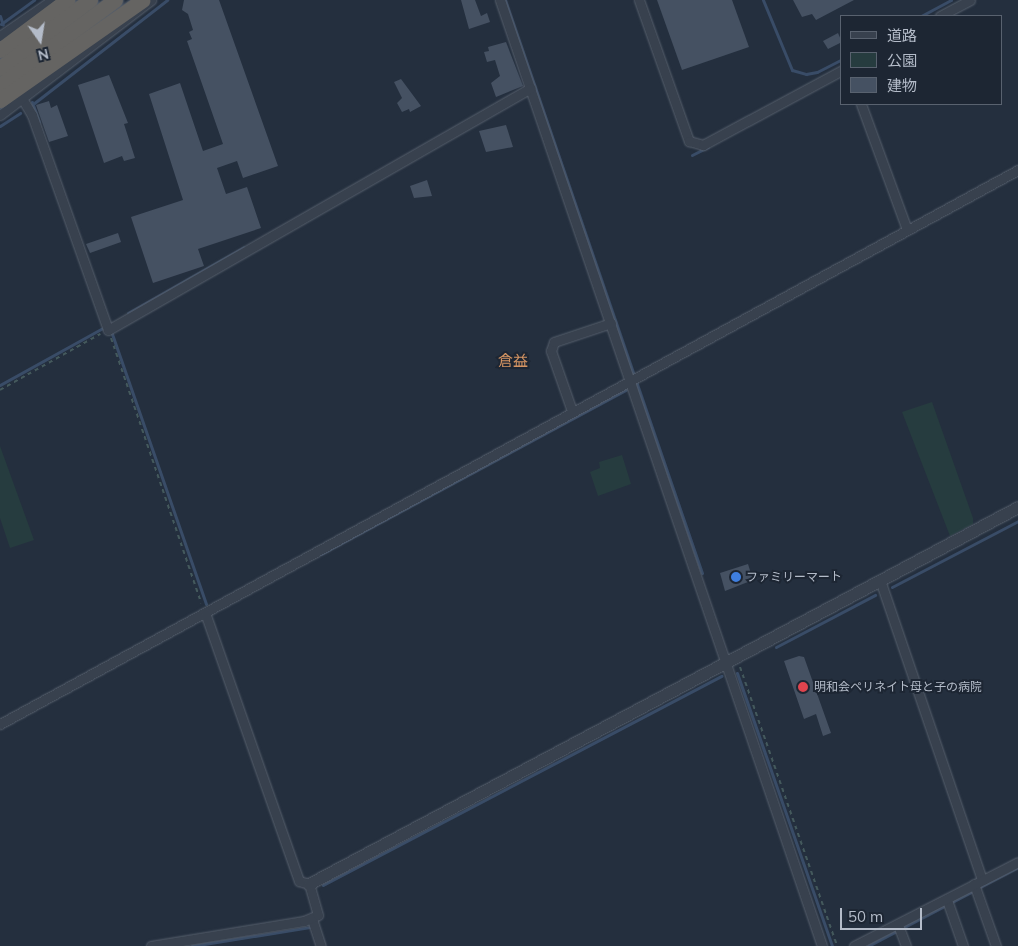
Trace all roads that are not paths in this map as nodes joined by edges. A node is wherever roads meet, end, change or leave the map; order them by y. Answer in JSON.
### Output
{"nodes":[{"id":1,"x":52,"y":0,"type":"edge"},
{"id":2,"x":67,"y":0,"type":"edge"},
{"id":3,"x":90,"y":0,"type":"edge"},
{"id":4,"x":115,"y":0,"type":"edge"},
{"id":5,"x":143,"y":0,"type":"edge"},
{"id":6,"x":151,"y":0,"type":"edge"},
{"id":7,"x":500,"y":0,"type":"edge"},
{"id":8,"x":639,"y":0,"type":"edge"},
{"id":9,"x":970,"y":0,"type":"edge"},
{"id":10,"x":942,"y":15,"type":"edge"},
{"id":11,"x":0,"y":39,"type":"edge"},
{"id":12,"x":0,"y":68,"type":"edge"},
{"id":13,"x":840,"y":71,"type":"edge"},
{"id":14,"x":0,"y":84,"type":"edge"},
{"id":15,"x":531,"y":88,"type":"junction"},
{"id":16,"x":0,"y":100,"type":"edge"},
{"id":17,"x":23,"y":100,"type":"junction"},
{"id":18,"x":861,"y":105,"type":"edge"},
{"id":19,"x":0,"y":115,"type":"edge"},
{"id":20,"x":1018,"y":170,"type":"edge"},
{"id":21,"x":907,"y":230,"type":"junction"},
{"id":22,"x":612,"y":323,"type":"junction"},
{"id":23,"x":634,"y":378,"type":"junction"},
{"id":24,"x":572,"y":411,"type":"junction"},
{"id":25,"x":1018,"y":507,"type":"edge"},
{"id":26,"x":880,"y":580,"type":"junction"},
{"id":27,"x":205,"y":613,"type":"junction"},
{"id":28,"x":733,"y":662,"type":"junction"},
{"id":29,"x":0,"y":724,"type":"edge"},
{"id":30,"x":1018,"y":862,"type":"edge"},
{"id":31,"x":978,"y":882,"type":"junction"},
{"id":32,"x":308,"y":884,"type":"junction"},
{"id":33,"x":948,"y":903,"type":"junction"},
{"id":34,"x":312,"y":919,"type":"junction"},
{"id":35,"x":899,"y":928,"type":"junction"},
{"id":36,"x":179,"y":944,"type":"edge"},
{"id":37,"x":151,"y":946,"type":"edge"},
{"id":38,"x":321,"y":946,"type":"edge"},
{"id":39,"x":822,"y":946,"type":"edge"},
{"id":40,"x":854,"y":946,"type":"edge"},
{"id":41,"x":906,"y":946,"type":"edge"},
{"id":42,"x":963,"y":946,"type":"edge"},
{"id":43,"x":996,"y":946,"type":"edge"}],
"edges":[{"from":1,"to":11,"type":"street"},
{"from":2,"to":11,"type":"highway"},
{"from":3,"to":12,"type":"highway"},
{"from":4,"to":14,"type":"highway"},
{"from":5,"to":16,"type":"highway"},
{"from":6,"to":17,"type":"street"},
{"from":7,"to":15,"type":"street"},
{"from":8,"to":13,"type":"street"},
{"from":9,"to":10,"type":"street"},
{"from":15,"to":17,"type":"street"},
{"from":15,"to":22,"type":"street"},
{"from":17,"to":19,"type":"street"},
{"from":18,"to":21,"type":"street"},
{"from":20,"to":21,"type":"street"},
{"from":21,"to":23,"type":"street"},
{"from":22,"to":23,"type":"street"},
{"from":22,"to":24,"type":"street"},
{"from":23,"to":24,"type":"street"},
{"from":23,"to":28,"type":"street"},
{"from":24,"to":27,"type":"street"},
{"from":25,"to":26,"type":"street"},
{"from":26,"to":28,"type":"street"},
{"from":26,"to":31,"type":"street"},
{"from":27,"to":29,"type":"street"},
{"from":27,"to":32,"type":"street"},
{"from":28,"to":32,"type":"street"},
{"from":28,"to":39,"type":"street"},
{"from":30,"to":31,"type":"street"},
{"from":31,"to":33,"type":"street"},
{"from":31,"to":43,"type":"street"},
{"from":32,"to":34,"type":"street"},
{"from":33,"to":35,"type":"street"},
{"from":33,"to":42,"type":"street"},
{"from":34,"to":36,"type":"street"},
{"from":34,"to":38,"type":"street"},
{"from":35,"to":40,"type":"street"},
{"from":35,"to":41,"type":"street"},
{"from":36,"to":37,"type":"street"}]}
